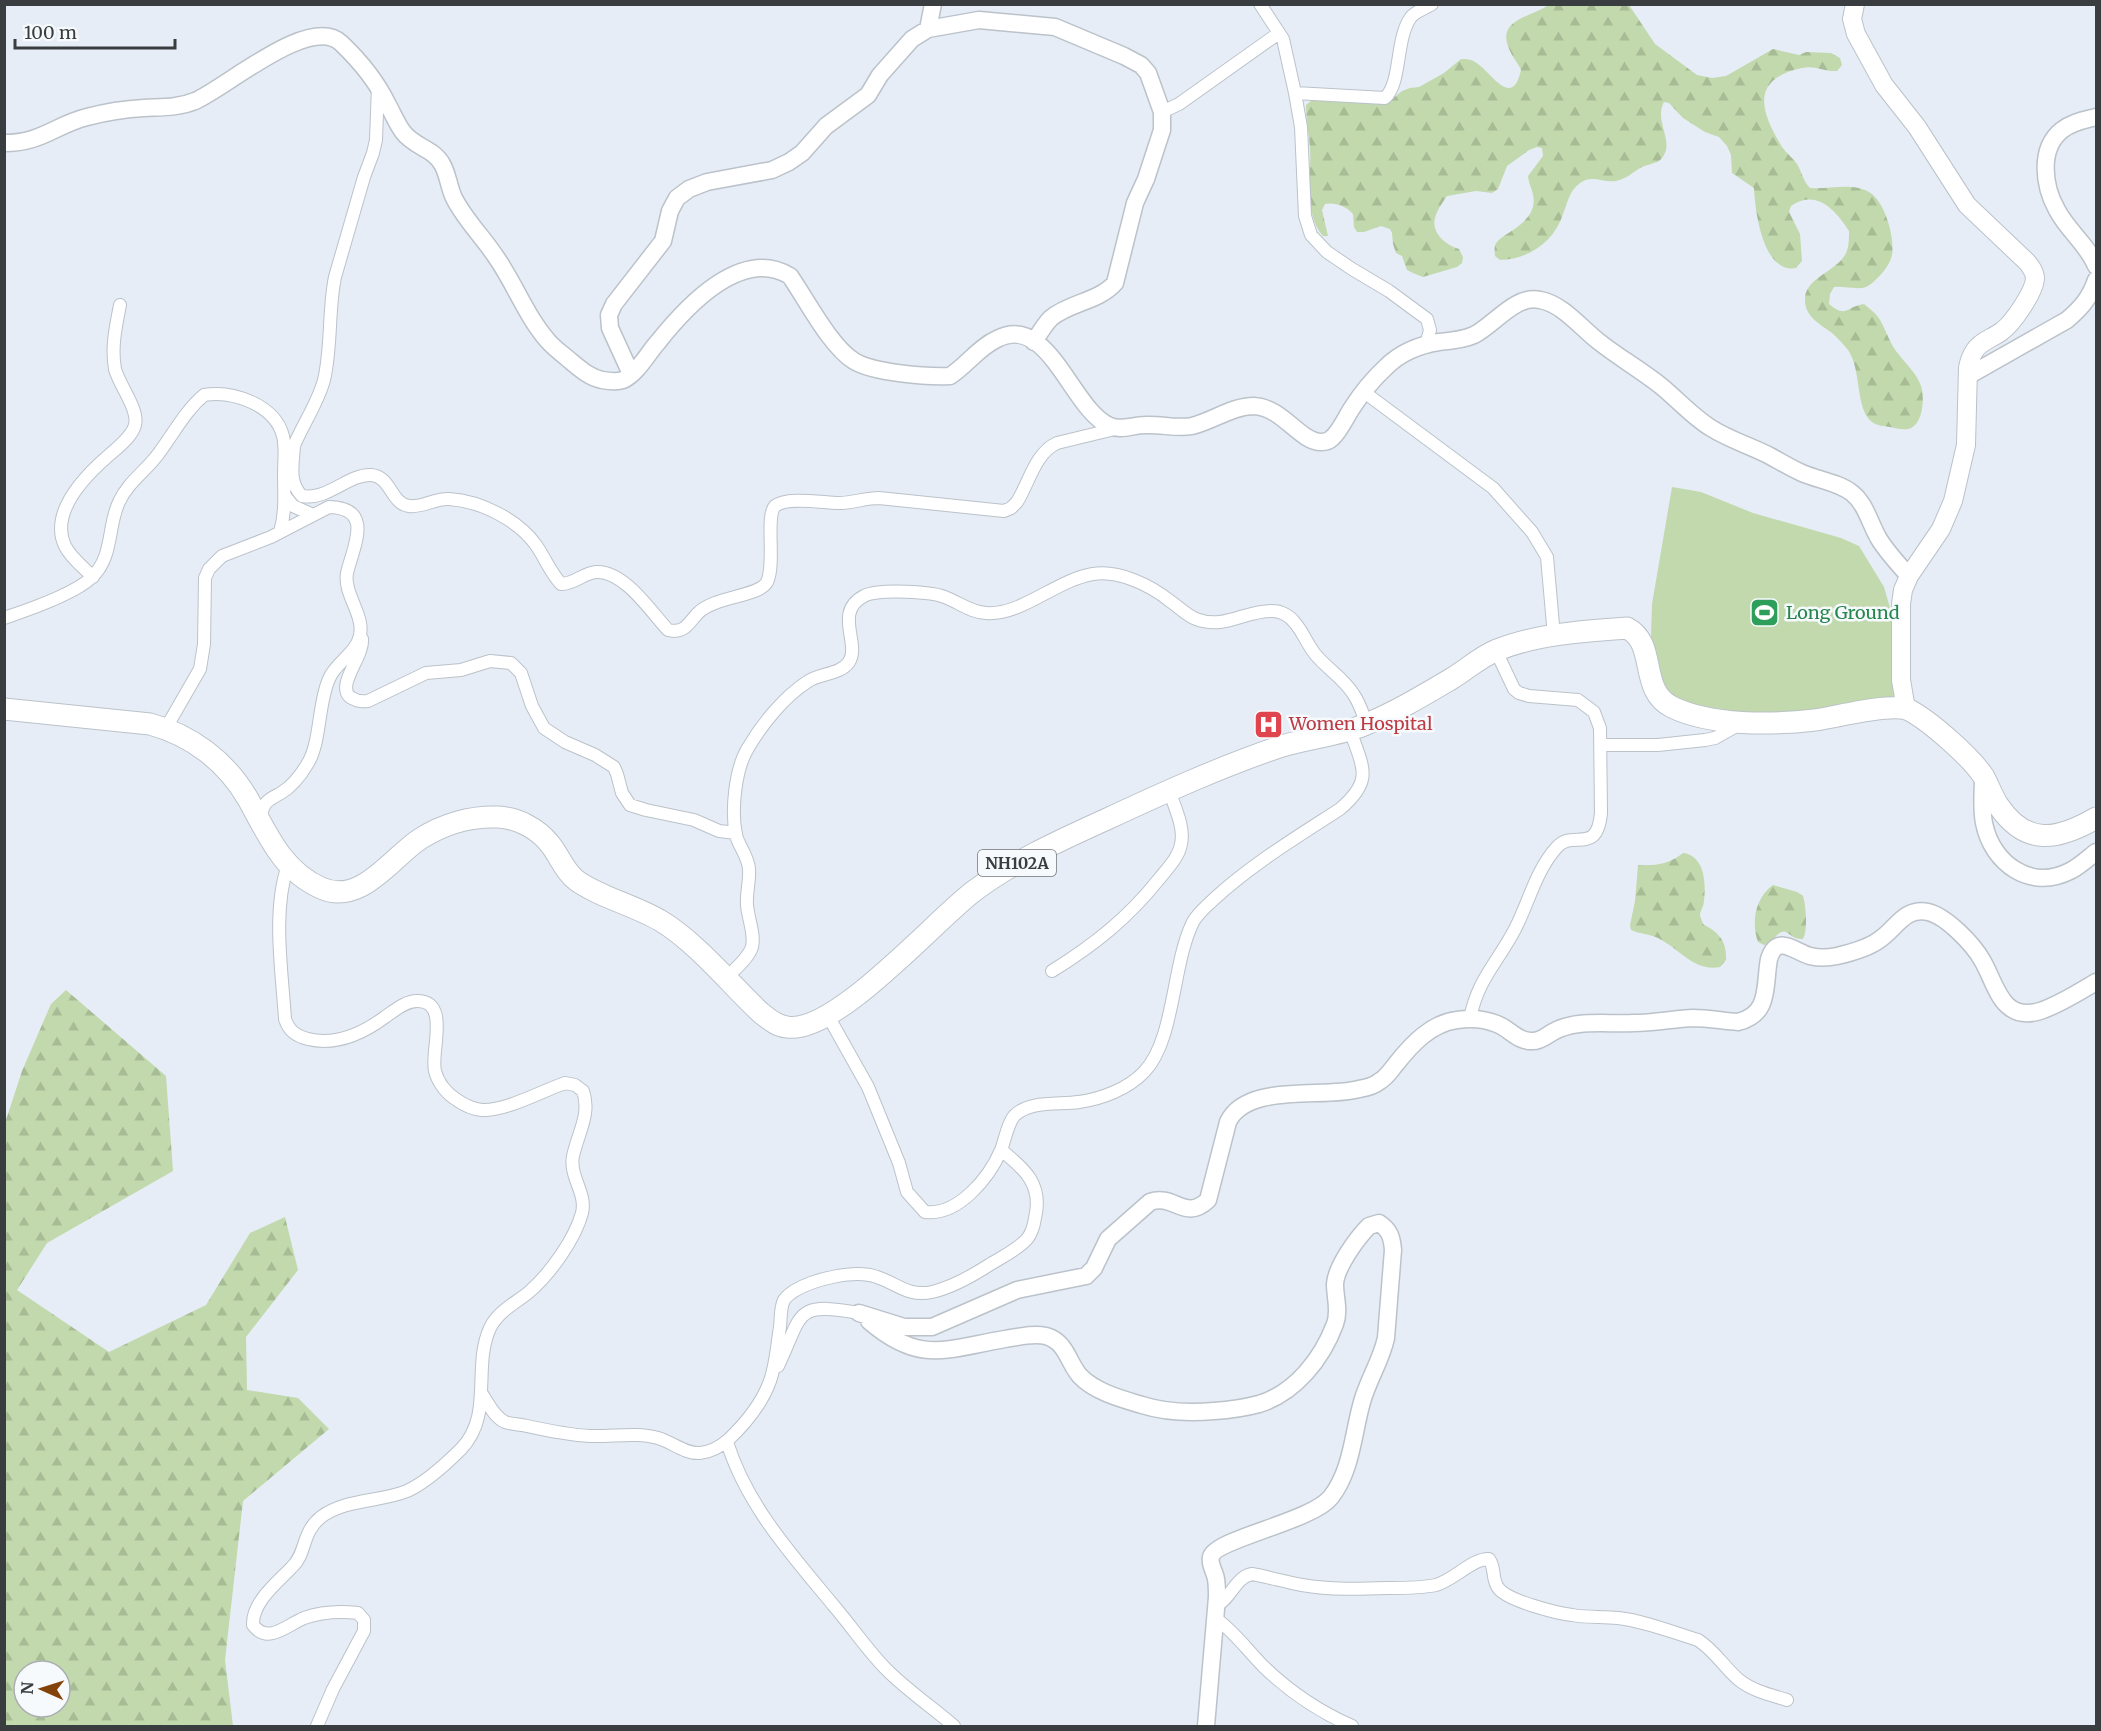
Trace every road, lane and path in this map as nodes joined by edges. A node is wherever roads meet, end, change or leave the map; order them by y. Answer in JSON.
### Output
{"nodes":[{"id":1,"x":933,"y":4,"type":"edge"},
{"id":2,"x":1260,"y":4,"type":"edge"},
{"id":3,"x":1432,"y":4,"type":"edge"},
{"id":4,"x":1855,"y":4,"type":"edge"},
{"id":5,"x":928,"y":29,"type":"junction"},
{"id":6,"x":1279,"y":33,"type":"junction"},
{"id":7,"x":378,"y":86,"type":"junction"},
{"id":8,"x":1295,"y":93,"type":"junction"},
{"id":9,"x":1161,"y":112,"type":"junction"},
{"id":10,"x":2097,"y":117,"type":"edge"},
{"id":11,"x":4,"y":143,"type":"edge"},
{"id":12,"x":2097,"y":266,"type":"edge"},
{"id":13,"x":2097,"y":280,"type":"edge"},
{"id":14,"x":120,"y":305,"type":"dead end"},
{"id":15,"x":1034,"y":342,"type":"junction"},
{"id":16,"x":1426,"y":345,"type":"junction"},
{"id":17,"x":631,"y":374,"type":"junction"},
{"id":18,"x":1968,"y":376,"type":"junction"},
{"id":19,"x":1364,"y":392,"type":"junction"},
{"id":20,"x":1119,"y":428,"type":"junction"},
{"id":21,"x":294,"y":446,"type":"junction"},
{"id":22,"x":284,"y":474,"type":"junction"},
{"id":23,"x":285,"y":496,"type":"junction"},
{"id":24,"x":313,"y":514,"type":"junction"},
{"id":25,"x":280,"y":532,"type":"junction"},
{"id":26,"x":1909,"y":576,"type":"junction"},
{"id":27,"x":93,"y":577,"type":"junction"},
{"id":28,"x":4,"y":618,"type":"edge"},
{"id":29,"x":361,"y":632,"type":"junction"},
{"id":30,"x":1554,"y":636,"type":"junction"},
{"id":31,"x":1496,"y":651,"type":"junction"},
{"id":32,"x":4,"y":709,"type":"edge"},
{"id":33,"x":1906,"y":709,"type":"junction"},
{"id":34,"x":1743,"y":722,"type":"junction"},
{"id":35,"x":1358,"y":727,"type":"junction"},
{"id":36,"x":166,"y":728,"type":"junction"},
{"id":37,"x":1601,"y":745,"type":"junction"},
{"id":38,"x":1983,"y":776,"type":"junction"},
{"id":39,"x":1169,"y":790,"type":"junction"},
{"id":40,"x":2097,"y":818,"type":"edge"},
{"id":41,"x":260,"y":821,"type":"junction"},
{"id":42,"x":736,"y":833,"type":"junction"},
{"id":43,"x":2097,"y":852,"type":"edge"},
{"id":44,"x":288,"y":865,"type":"junction"},
{"id":45,"x":1052,"y":971,"type":"dead end"},
{"id":46,"x":725,"y":979,"type":"junction"},
{"id":47,"x":2097,"y":982,"type":"edge"},
{"id":48,"x":827,"y":1014,"type":"junction"},
{"id":49,"x":1470,"y":1019,"type":"junction"},
{"id":50,"x":1001,"y":1150,"type":"junction"},
{"id":51,"x":859,"y":1313,"type":"junction"},
{"id":52,"x":482,"y":1394,"type":"junction"},
{"id":53,"x":762,"y":1399,"type":"junction"},
{"id":54,"x":727,"y":1442,"type":"junction"},
{"id":55,"x":1215,"y":1612,"type":"junction"},
{"id":56,"x":1787,"y":1700,"type":"dead end"},
{"id":57,"x":317,"y":1726,"type":"edge"},
{"id":58,"x":954,"y":1726,"type":"edge"},
{"id":59,"x":1206,"y":1726,"type":"edge"},
{"id":60,"x":1352,"y":1726,"type":"edge"}],
"edges":[{"from":1,"to":5,"type":"main road"},
{"from":2,"to":6,"type":"street"},
{"from":3,"to":8,"type":"street"},
{"from":4,"to":18,"type":"main road"},
{"from":5,"to":9,"type":"main road"},
{"from":5,"to":17,"type":"main road"},
{"from":6,"to":8,"type":"street"},
{"from":6,"to":9,"type":"street"},
{"from":7,"to":11,"type":"main road"},
{"from":7,"to":17,"type":"main road"},
{"from":7,"to":21,"type":"street"},
{"from":8,"to":16,"type":"street"},
{"from":9,"to":15,"type":"main road"},
{"from":10,"to":12,"type":"main road"},
{"from":13,"to":18,"type":"main road"},
{"from":14,"to":27,"type":"street"},
{"from":15,"to":17,"type":"main road"},
{"from":15,"to":20,"type":"main road"},
{"from":16,"to":19,"type":"main road"},
{"from":16,"to":26,"type":"main road"},
{"from":18,"to":26,"type":"main road"},
{"from":19,"to":20,"type":"main road"},
{"from":19,"to":30,"type":"street"},
{"from":20,"to":21,"type":"street"},
{"from":21,"to":22,"type":"street"},
{"from":22,"to":23,"type":"street"},
{"from":22,"to":27,"type":"street"},
{"from":23,"to":24,"type":"street"},
{"from":23,"to":25,"type":"street"},
{"from":24,"to":25,"type":"street"},
{"from":24,"to":29,"type":"street"},
{"from":25,"to":36,"type":"street"},
{"from":26,"to":33,"type":"main road"},
{"from":27,"to":28,"type":"street"},
{"from":29,"to":41,"type":"street"},
{"from":29,"to":42,"type":"street"},
{"from":30,"to":31,"type":"highway","number":"NH102A"},
{"from":30,"to":34,"type":"highway","number":"NH102A"},
{"from":31,"to":35,"type":"highway","number":"NH102A"},
{"from":31,"to":37,"type":"street"},
{"from":32,"to":36,"type":"highway","number":"NH102A"},
{"from":33,"to":34,"type":"highway","number":"NH102A"},
{"from":33,"to":38,"type":"highway"},
{"from":34,"to":37,"type":"street"},
{"from":35,"to":39,"type":"highway","number":"NH102A"},
{"from":35,"to":42,"type":"street"},
{"from":35,"to":50,"type":"street"},
{"from":36,"to":41,"type":"highway","number":"NH102A"},
{"from":37,"to":49,"type":"street"},
{"from":38,"to":40,"type":"highway"},
{"from":38,"to":43,"type":"main road"},
{"from":39,"to":45,"type":"street"},
{"from":39,"to":48,"type":"highway","number":"NH102A"},
{"from":41,"to":44,"type":"highway","number":"NH102A"},
{"from":42,"to":46,"type":"street"},
{"from":44,"to":46,"type":"highway","number":"NH102A"},
{"from":44,"to":52,"type":"street"},
{"from":46,"to":48,"type":"highway","number":"NH102A"},
{"from":47,"to":49,"type":"main road"},
{"from":48,"to":50,"type":"street"},
{"from":49,"to":51,"type":"main road"},
{"from":50,"to":53,"type":"street"},
{"from":51,"to":53,"type":"street"},
{"from":51,"to":55,"type":"main road"},
{"from":52,"to":54,"type":"street"},
{"from":52,"to":57,"type":"street"},
{"from":53,"to":54,"type":"street"},
{"from":54,"to":58,"type":"street"},
{"from":55,"to":56,"type":"street"},
{"from":55,"to":59,"type":"main road"},
{"from":55,"to":60,"type":"street"}]}
